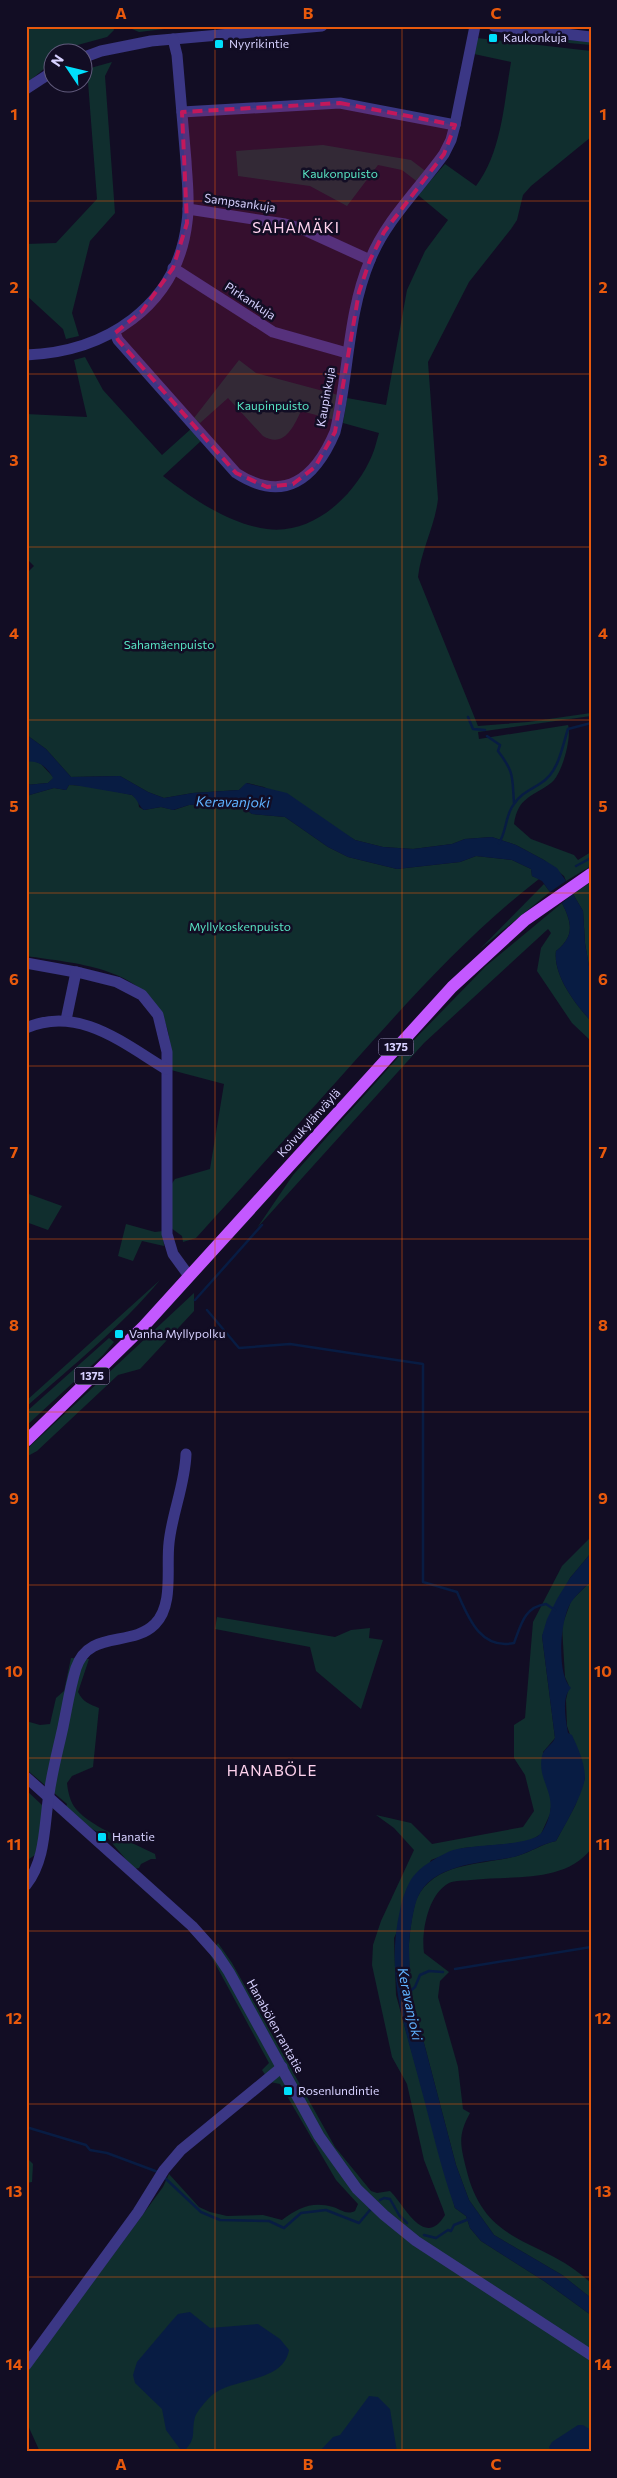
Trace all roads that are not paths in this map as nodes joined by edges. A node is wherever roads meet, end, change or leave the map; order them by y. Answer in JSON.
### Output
{"nodes":[{"id":1,"x":322,"y":26,"type":"edge"},
{"id":2,"x":476,"y":26,"type":"edge"},
{"id":3,"x":494,"y":26,"type":"edge"},
{"id":4,"x":591,"y":37,"type":"edge"},
{"id":5,"x":173,"y":39,"type":"junction"},
{"id":6,"x":92,"y":54,"type":"edge"},
{"id":7,"x":42,"y":79,"type":"edge"},
{"id":8,"x":26,"y":89,"type":"edge"},
{"id":9,"x":182,"y":112,"type":"junction"},
{"id":10,"x":455,"y":125,"type":"junction"},
{"id":11,"x":188,"y":209,"type":"junction"},
{"id":12,"x":370,"y":260,"type":"junction"},
{"id":13,"x":174,"y":268,"type":"junction"},
{"id":14,"x":115,"y":333,"type":"junction"},
{"id":15,"x":347,"y":353,"type":"junction"},
{"id":16,"x":26,"y":356,"type":"edge"},
{"id":17,"x":591,"y":874,"type":"edge"},
{"id":18,"x":26,"y":963,"type":"edge"},
{"id":19,"x":76,"y":972,"type":"junction"},
{"id":20,"x":66,"y":1020,"type":"junction"},
{"id":21,"x":26,"y":1028,"type":"edge"},
{"id":22,"x":166,"y":1068,"type":"junction"},
{"id":23,"x":189,"y":1276,"type":"junction"},
{"id":24,"x":62,"y":1405,"type":"junction"},
{"id":25,"x":26,"y":1434,"type":"edge"},
{"id":26,"x":26,"y":1442,"type":"edge"},
{"id":27,"x":186,"y":1454,"type":"dead end"},
{"id":28,"x":26,"y":1777,"type":"edge"},
{"id":29,"x":48,"y":1796,"type":"junction"},
{"id":30,"x":26,"y":1885,"type":"edge"},
{"id":31,"x":282,"y":2068,"type":"junction"},
{"id":32,"x":591,"y":2355,"type":"edge"},
{"id":33,"x":26,"y":2365,"type":"edge"}],
"edges":[{"from":1,"to":5,"type":"street"},
{"from":2,"to":10,"type":"street"},
{"from":3,"to":4,"type":"street"},
{"from":5,"to":6,"type":"street"},
{"from":5,"to":9,"type":"street"},
{"from":7,"to":8,"type":"street"},
{"from":9,"to":10,"type":"street"},
{"from":9,"to":11,"type":"street"},
{"from":10,"to":12,"type":"street","name":"Kaupinkuja"},
{"from":11,"to":12,"type":"street","name":"Sampsankuja"},
{"from":11,"to":13,"type":"street"},
{"from":12,"to":15,"type":"street","name":"Kaupinkuja"},
{"from":13,"to":14,"type":"street"},
{"from":13,"to":15,"type":"street","name":"Pirkankuja"},
{"from":14,"to":15,"type":"street","name":"Kaupinkuja"},
{"from":14,"to":16,"type":"street"},
{"from":17,"to":23,"type":"main road","name":"Koivukylänväylä","number":"1375"},
{"from":18,"to":19,"type":"street"},
{"from":19,"to":20,"type":"street"},
{"from":19,"to":22,"type":"street"},
{"from":20,"to":21,"type":"street"},
{"from":20,"to":22,"type":"street"},
{"from":22,"to":23,"type":"street"},
{"from":23,"to":24,"type":"main road","name":"Koivukylänväylä","number":"1375"},
{"from":24,"to":25,"type":"main road","name":"Koivukylänväylä","number":"1375"},
{"from":24,"to":26,"type":"main road","name":"Koivukylänväylä","number":"1375"},
{"from":27,"to":29,"type":"street"},
{"from":28,"to":29,"type":"street","name":"Hanabölen rantatie"},
{"from":29,"to":30,"type":"street"},
{"from":29,"to":31,"type":"street","name":"Hanabölen rantatie"},
{"from":31,"to":32,"type":"street","name":"Hanabölen rantatie"},
{"from":31,"to":33,"type":"street"}]}
